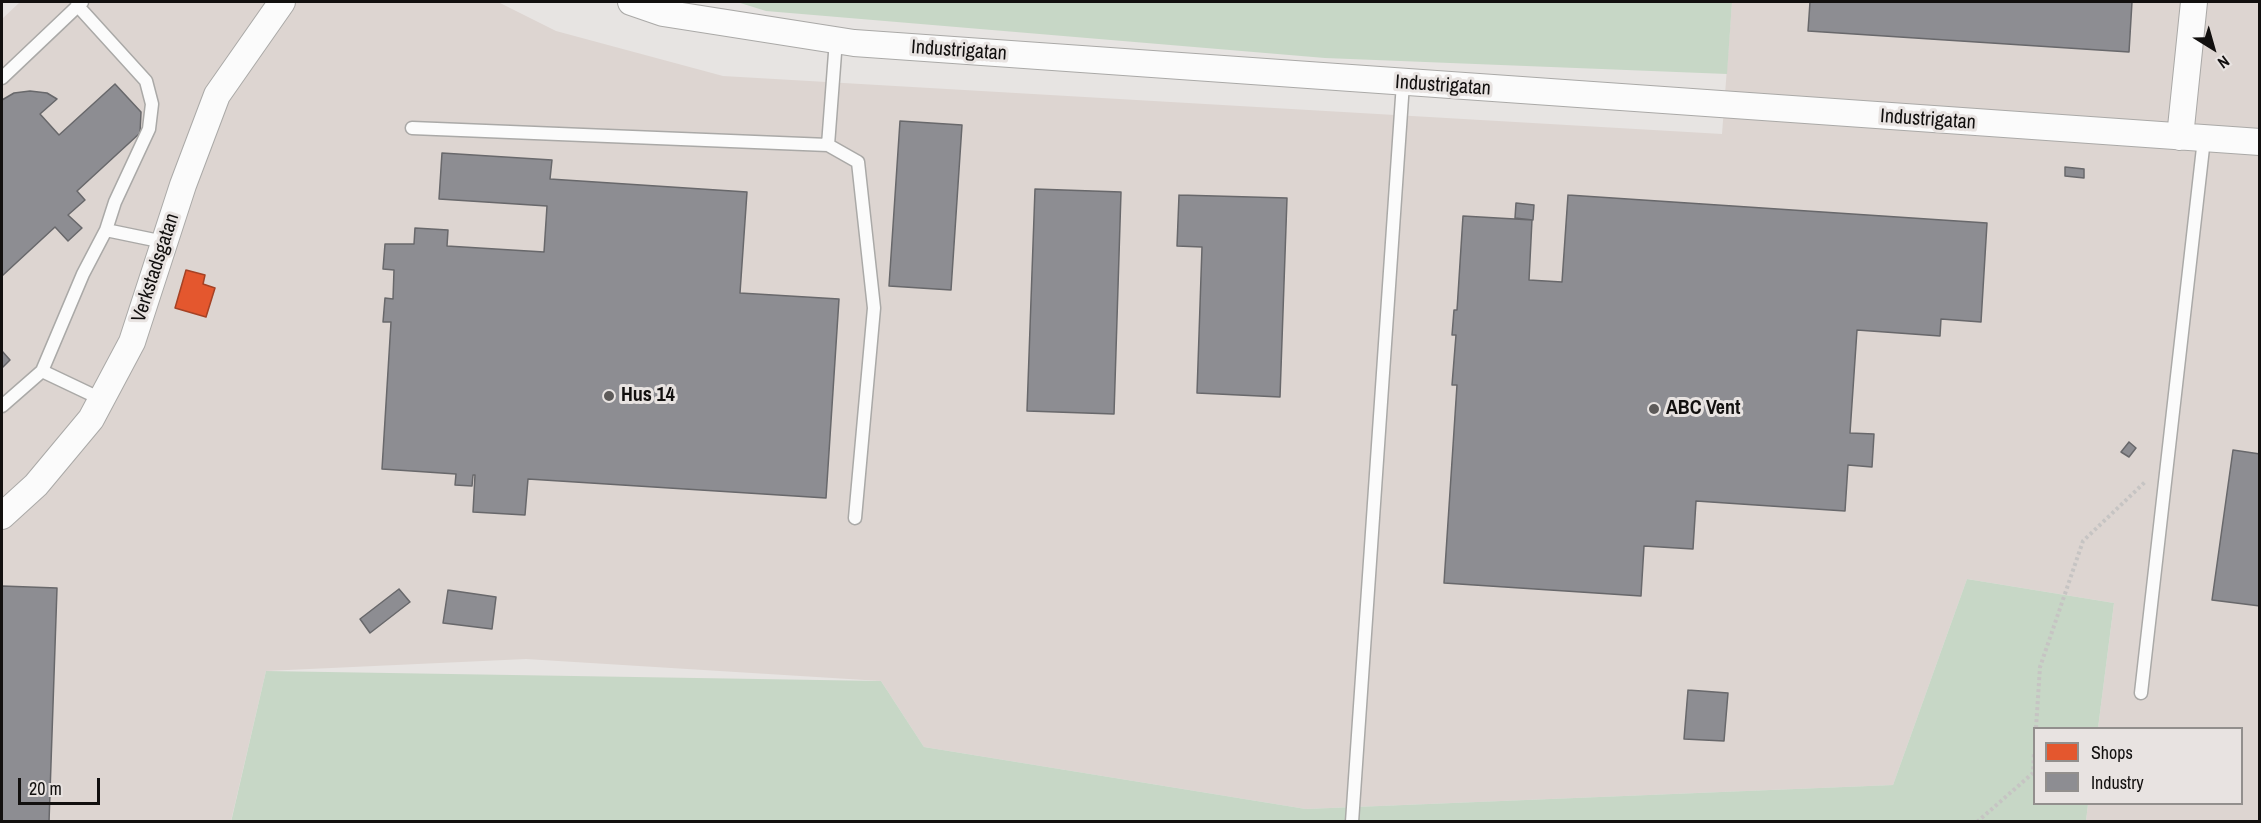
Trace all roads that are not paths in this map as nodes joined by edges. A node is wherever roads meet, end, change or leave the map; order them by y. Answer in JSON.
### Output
{"nodes":[{"id":1,"x":282,"y":2,"type":"edge"},
{"id":2,"x":631,"y":2,"type":"edge"},
{"id":3,"x":2194,"y":2,"type":"edge"},
{"id":4,"x":79,"y":3,"type":"edge"},
{"id":5,"x":836,"y":40,"type":"junction"},
{"id":6,"x":2,"y":78,"type":"edge"},
{"id":7,"x":1403,"y":83,"type":"junction"},
{"id":8,"x":412,"y":128,"type":"dead end"},
{"id":9,"x":2192,"y":138,"type":"junction"},
{"id":10,"x":2259,"y":142,"type":"edge"},
{"id":11,"x":828,"y":145,"type":"junction"},
{"id":12,"x":106,"y":231,"type":"junction"},
{"id":13,"x":164,"y":242,"type":"junction"},
{"id":14,"x":42,"y":371,"type":"junction"},
{"id":15,"x":101,"y":399,"type":"junction"},
{"id":16,"x":2,"y":406,"type":"edge"},
{"id":17,"x":2,"y":516,"type":"edge"},
{"id":18,"x":855,"y":518,"type":"dead end"},
{"id":19,"x":2141,"y":693,"type":"dead end"},
{"id":20,"x":1352,"y":822,"type":"edge"}],
"edges":[{"from":1,"to":13,"type":"street","name":"Verkstadsgatan"},
{"from":2,"to":5,"type":"street","name":"Industrigatan"},
{"from":3,"to":9,"type":"street"},
{"from":4,"to":6,"type":"lane"},
{"from":4,"to":12,"type":"lane"},
{"from":5,"to":7,"type":"street","name":"Industrigatan"},
{"from":5,"to":11,"type":"lane"},
{"from":7,"to":9,"type":"street","name":"Industrigatan"},
{"from":7,"to":20,"type":"lane"},
{"from":8,"to":11,"type":"lane"},
{"from":9,"to":10,"type":"street","name":"Industrigatan"},
{"from":9,"to":19,"type":"lane"},
{"from":11,"to":18,"type":"lane"},
{"from":12,"to":13,"type":"lane"},
{"from":12,"to":14,"type":"lane"},
{"from":13,"to":15,"type":"street","name":"Verkstadsgatan"},
{"from":14,"to":15,"type":"lane"},
{"from":14,"to":16,"type":"lane"},
{"from":15,"to":17,"type":"street","name":"Verkstadsgatan"}]}
